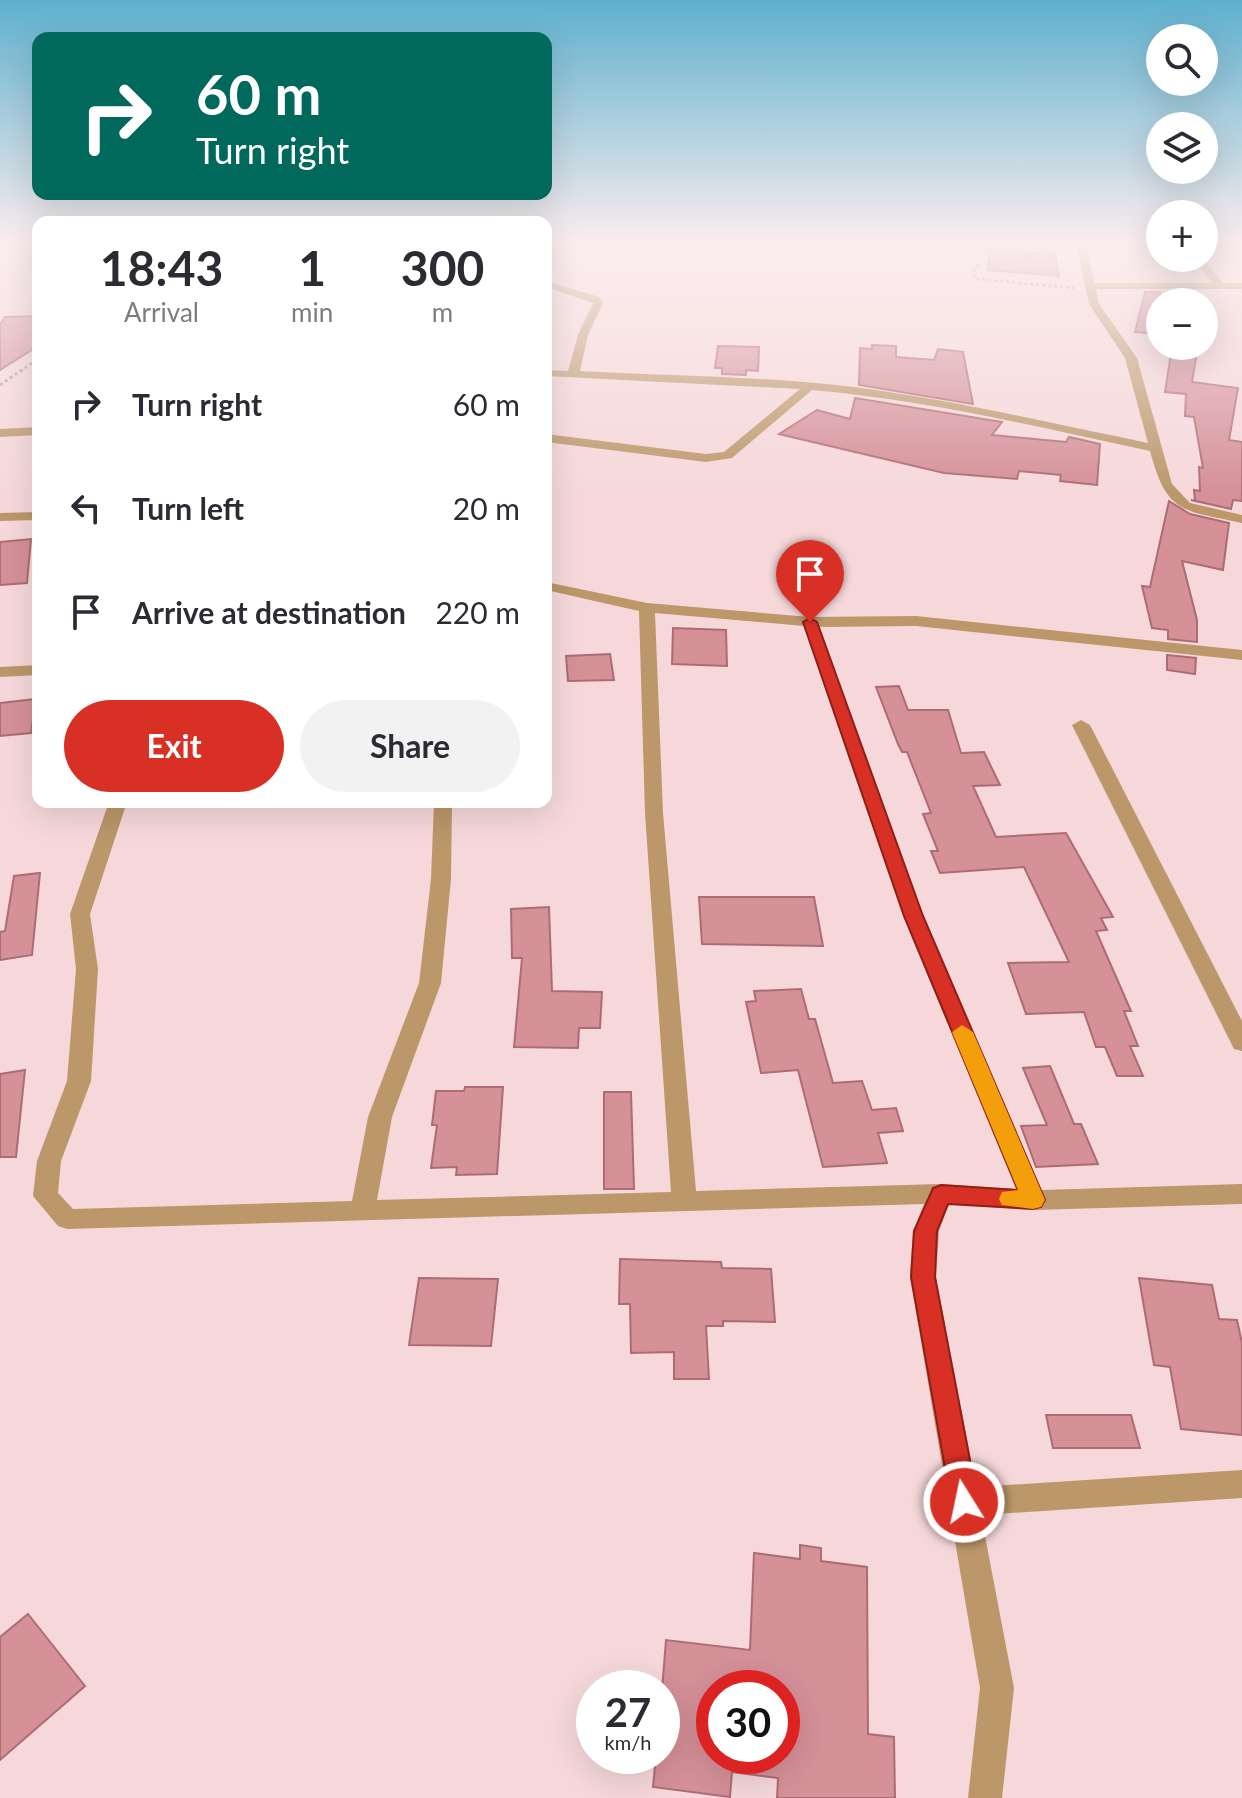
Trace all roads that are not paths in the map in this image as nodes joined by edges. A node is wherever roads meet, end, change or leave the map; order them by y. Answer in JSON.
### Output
{"nodes":[{"id":1,"x":587,"y":327,"type":"edge"},
{"id":2,"x":1110,"y":327,"type":"edge"},
{"id":3,"x":552,"y":373,"type":"edge"},
{"id":4,"x":573,"y":375,"type":"junction"},
{"id":5,"x":810,"y":386,"type":"junction"},
{"id":6,"x":32,"y":431,"type":"edge"},
{"id":7,"x":0,"y":433,"type":"edge"},
{"id":8,"x":552,"y":439,"type":"edge"},
{"id":9,"x":1158,"y":449,"type":"junction"},
{"id":10,"x":32,"y":516,"type":"edge"},
{"id":11,"x":0,"y":517,"type":"edge"},
{"id":12,"x":1242,"y":519,"type":"edge"},
{"id":13,"x":552,"y":587,"type":"edge"},
{"id":14,"x":647,"y":608,"type":"junction"},
{"id":15,"x":810,"y":622,"type":"junction"},
{"id":16,"x":1242,"y":655,"type":"edge"},
{"id":17,"x":32,"y":670,"type":"edge"},
{"id":18,"x":0,"y":672,"type":"edge"},
{"id":19,"x":1081,"y":725,"type":"dead end"},
{"id":20,"x":116,"y":808,"type":"edge"},
{"id":21,"x":443,"y":808,"type":"edge"},
{"id":22,"x":1242,"y":1043,"type":"edge"},
{"id":23,"x":941,"y":1194,"type":"junction"},
{"id":24,"x":1242,"y":1194,"type":"edge"},
{"id":25,"x":1033,"y":1200,"type":"junction"},
{"id":26,"x":684,"y":1201,"type":"junction"},
{"id":27,"x":363,"y":1211,"type":"junction"},
{"id":28,"x":1242,"y":1484,"type":"edge"},
{"id":29,"x":964,"y":1502,"type":"junction"},
{"id":30,"x":985,"y":1798,"type":"edge"}],
"edges":[{"from":1,"to":4,"type":"street"},
{"from":2,"to":9,"type":"street"},
{"from":3,"to":4,"type":"street"},
{"from":4,"to":5,"type":"street"},
{"from":5,"to":8,"type":"street"},
{"from":5,"to":9,"type":"street"},
{"from":6,"to":7,"type":"street"},
{"from":9,"to":12,"type":"street"},
{"from":10,"to":11,"type":"street"},
{"from":13,"to":14,"type":"street"},
{"from":14,"to":15,"type":"street"},
{"from":14,"to":26,"type":"street"},
{"from":15,"to":16,"type":"street"},
{"from":15,"to":25,"type":"street"},
{"from":17,"to":18,"type":"street"},
{"from":19,"to":22,"type":"street"},
{"from":20,"to":27,"type":"street"},
{"from":21,"to":27,"type":"street"},
{"from":23,"to":25,"type":"street"},
{"from":23,"to":26,"type":"street"},
{"from":23,"to":29,"type":"street"},
{"from":24,"to":25,"type":"street"},
{"from":26,"to":27,"type":"street"},
{"from":28,"to":29,"type":"street"},
{"from":29,"to":30,"type":"street"}]}
